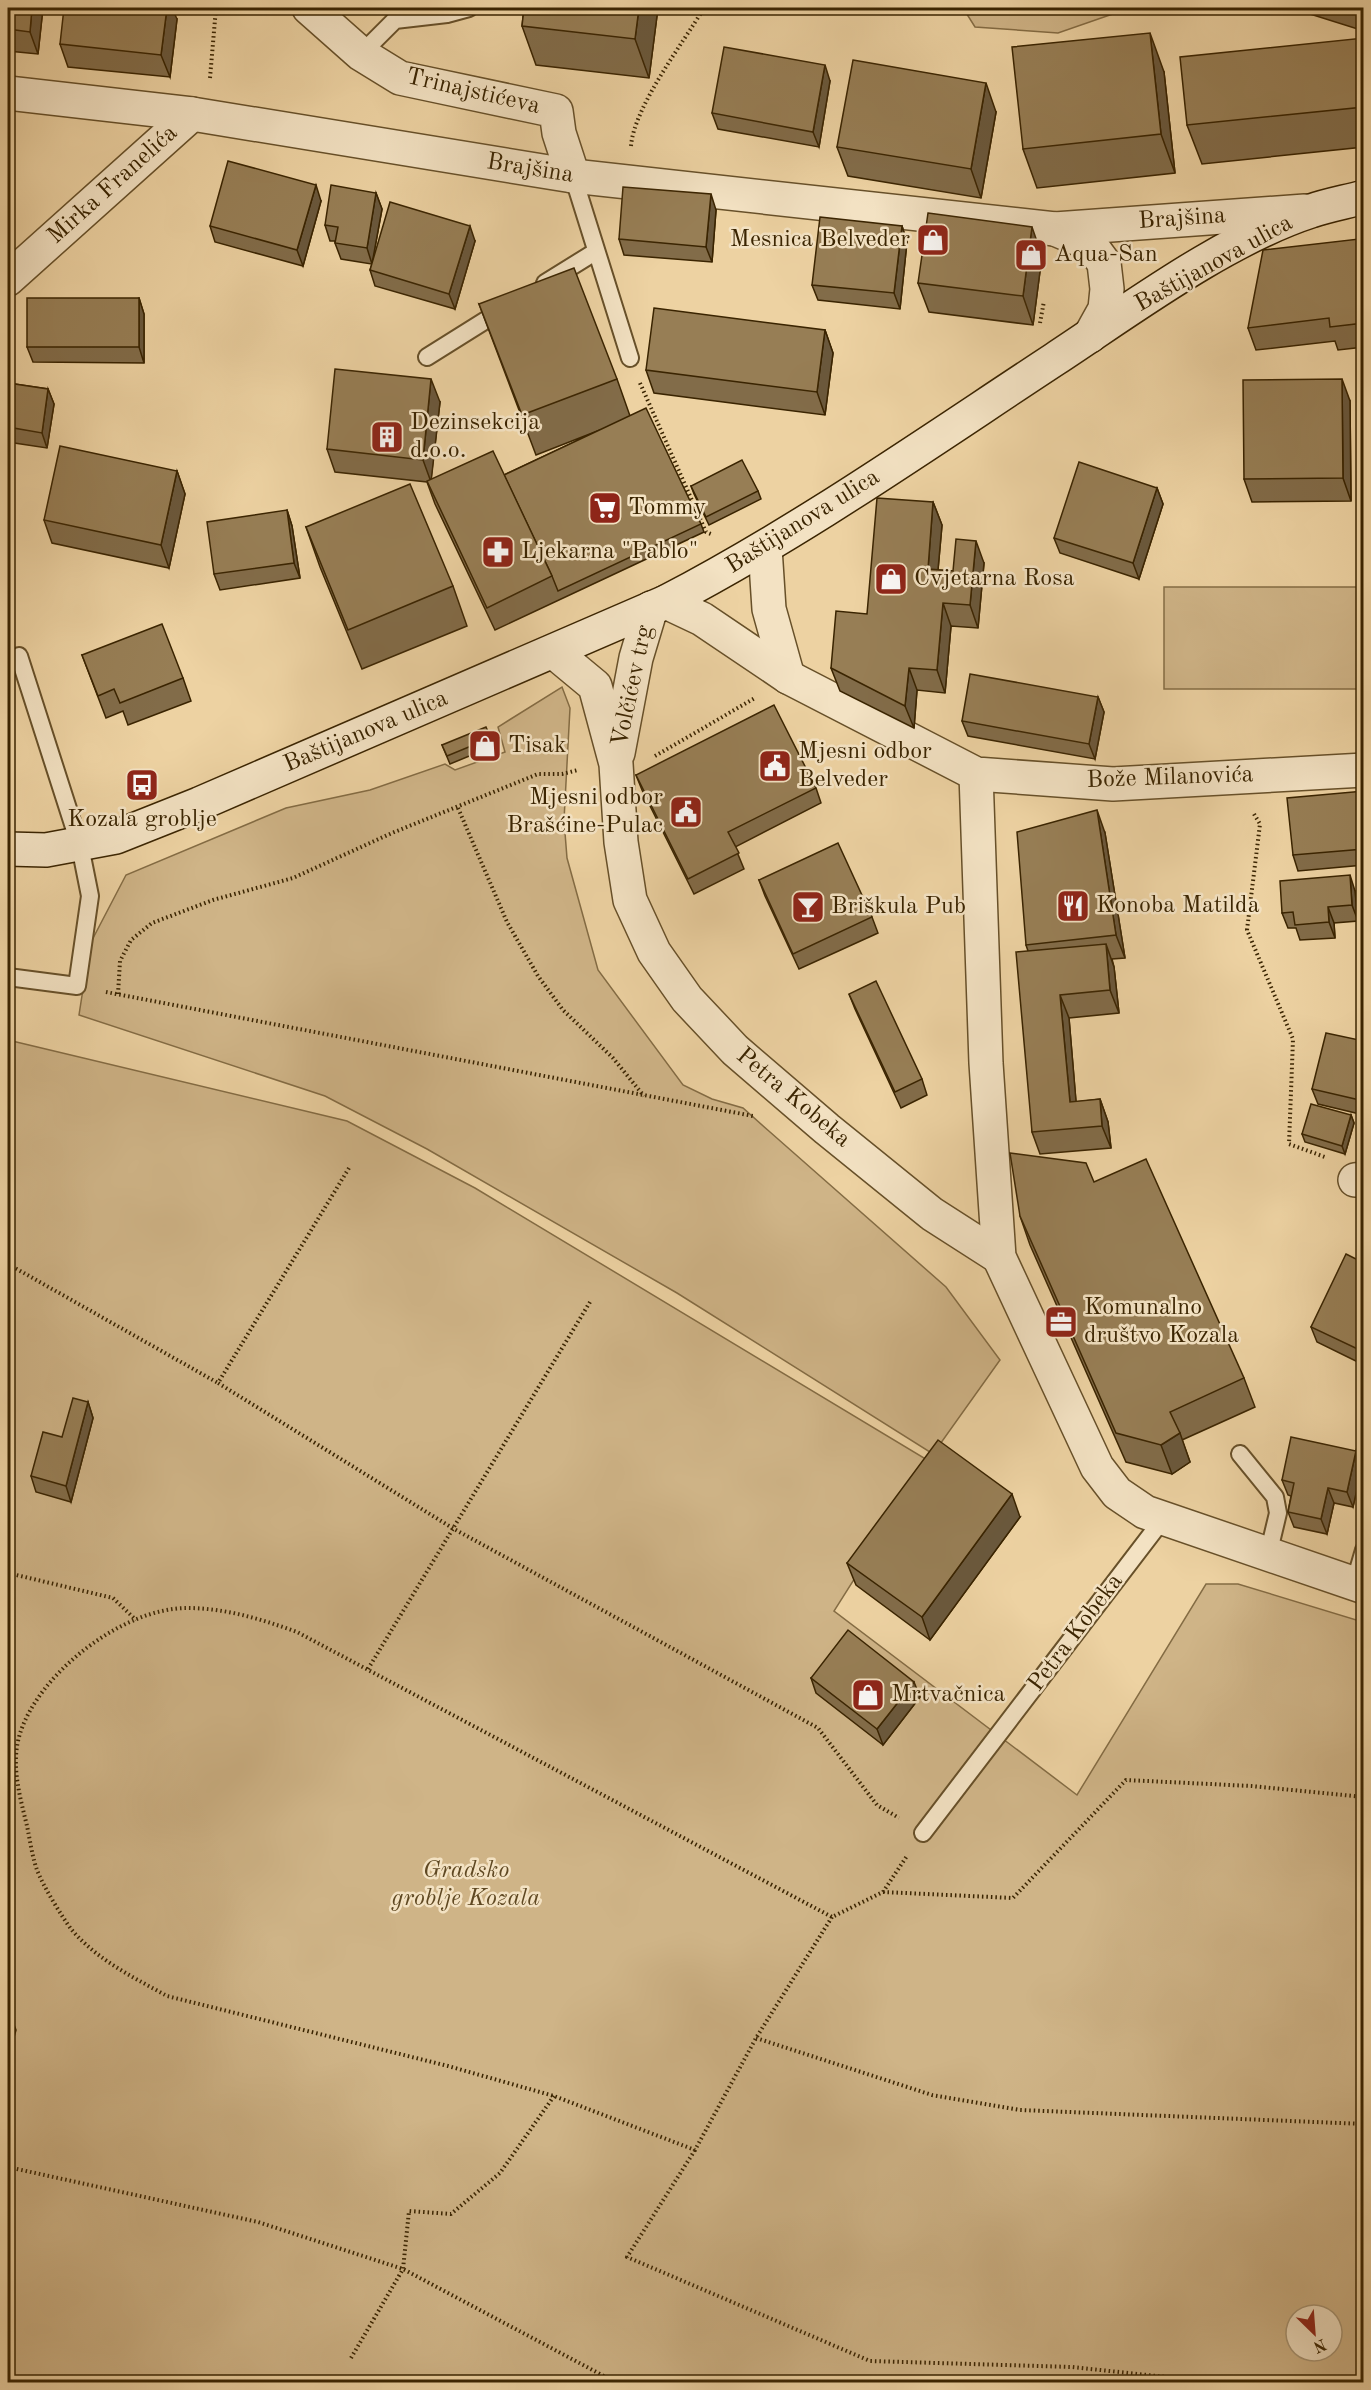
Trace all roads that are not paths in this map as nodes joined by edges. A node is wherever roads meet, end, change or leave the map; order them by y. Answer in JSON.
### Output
{"nodes":[{"id":1,"x":309,"y":8,"type":"edge"},
{"id":2,"x":469,"y":8,"type":"edge"},
{"id":3,"x":361,"y":54,"type":"junction"},
{"id":4,"x":8,"y":93,"type":"edge"},
{"id":5,"x":192,"y":114,"type":"junction"},
{"id":6,"x":573,"y":176,"type":"junction"},
{"id":7,"x":1364,"y":197,"type":"edge"},
{"id":8,"x":1310,"y":211,"type":"junction"},
{"id":9,"x":1055,"y":229,"type":"junction"},
{"id":10,"x":595,"y":252,"type":"junction"},
{"id":11,"x":8,"y":279,"type":"edge"},
{"id":12,"x":536,"y":289,"type":"edge"},
{"id":13,"x":516,"y":301,"type":"edge"},
{"id":14,"x":1090,"y":336,"type":"junction"},
{"id":15,"x":427,"y":357,"type":"dead end"},
{"id":16,"x":630,"y":358,"type":"road end"},
{"id":17,"x":765,"y":548,"type":"junction"},
{"id":18,"x":658,"y":605,"type":"junction"},
{"id":19,"x":554,"y":652,"type":"junction"},
{"id":20,"x":19,"y":656,"type":"dead end"},
{"id":21,"x":788,"y":677,"type":"junction"},
{"id":22,"x":616,"y":764,"type":"junction"},
{"id":23,"x":1364,"y":770,"type":"edge"},
{"id":24,"x":976,"y":774,"type":"junction"},
{"id":25,"x":80,"y":846,"type":"junction"},
{"id":26,"x":8,"y":849,"type":"edge"},
{"id":27,"x":630,"y":900,"type":"joint"},
{"id":28,"x":8,"y":977,"type":"edge"},
{"id":29,"x":999,"y":1257,"type":"junction"},
{"id":30,"x":1240,"y":1454,"type":"dead end"},
{"id":31,"x":1163,"y":1519,"type":"junction"},
{"id":32,"x":1364,"y":1550,"type":"edge"},
{"id":33,"x":1268,"y":1555,"type":"junction"},
{"id":34,"x":1359,"y":1585,"type":"edge"},
{"id":35,"x":923,"y":1833,"type":"road end"}],
"edges":[{"from":1,"to":3,"type":"street","name":"Trinajstićeva"},
{"from":2,"to":3,"type":"lane"},
{"from":3,"to":6,"type":"street","name":"Trinajstićeva"},
{"from":4,"to":5,"type":"street","name":"Brajšina"},
{"from":5,"to":6,"type":"street","name":"Brajšina"},
{"from":5,"to":11,"type":"street","name":"Mirka Franelića"},
{"from":6,"to":9,"type":"street","name":"Brajšina"},
{"from":6,"to":10,"type":"lane"},
{"from":7,"to":8,"type":"street","name":"Baštijanova ulica"},
{"from":8,"to":9,"type":"street","name":"Brajšina"},
{"from":8,"to":14,"type":"street","name":"Baštijanova ulica"},
{"from":9,"to":14,"type":"street","name":"Brajšina"},
{"from":10,"to":12,"type":"lane"},
{"from":10,"to":16,"type":"lane"},
{"from":13,"to":15,"type":"lane"},
{"from":14,"to":17,"type":"street","name":"Baštijanova ulica"},
{"from":17,"to":18,"type":"street","name":"Baštijanova ulica"},
{"from":17,"to":21,"type":"street"},
{"from":18,"to":19,"type":"street","name":"Baštijanova ulica"},
{"from":18,"to":21,"type":"street","name":"Volčićev trg"},
{"from":18,"to":22,"type":"street","name":"Volčićev trg"},
{"from":19,"to":22,"type":"street","name":"Volčićev trg"},
{"from":19,"to":25,"type":"street","name":"Baštijanova ulica"},
{"from":20,"to":25,"type":"lane"},
{"from":21,"to":24,"type":"street","name":"Volčićev trg"},
{"from":22,"to":27,"type":"street","name":"Volčićev trg"},
{"from":23,"to":24,"type":"street","name":"Bože Milanovića"},
{"from":24,"to":29,"type":"street"},
{"from":25,"to":26,"type":"street","name":"Baštijanova ulica"},
{"from":25,"to":28,"type":"lane"},
{"from":27,"to":29,"type":"street","name":"Petra Kobeka"},
{"from":29,"to":31,"type":"street"},
{"from":30,"to":33,"type":"lane"},
{"from":31,"to":33,"type":"street"},
{"from":31,"to":35,"type":"lane","name":"Petra Kobeka"},
{"from":32,"to":34,"type":"lane"},
{"from":33,"to":34,"type":"street"}]}
